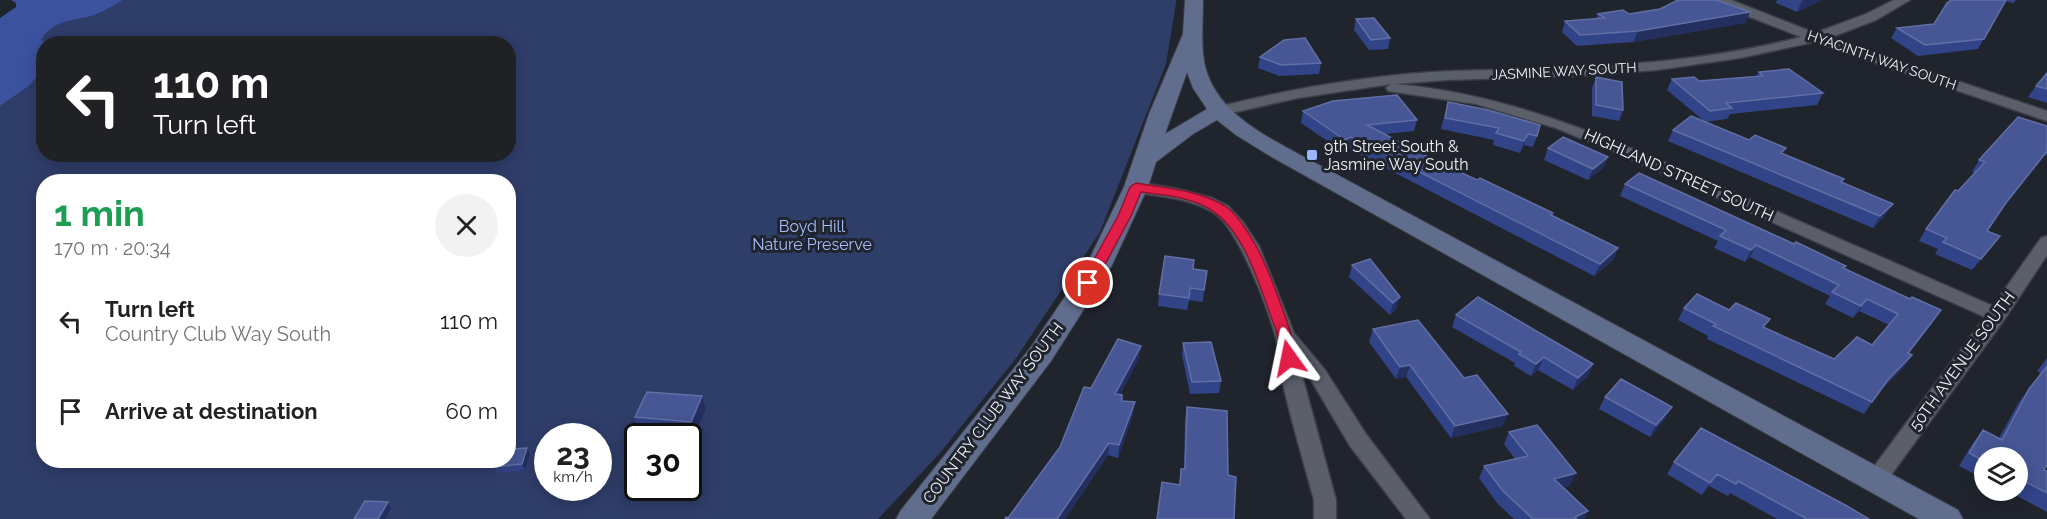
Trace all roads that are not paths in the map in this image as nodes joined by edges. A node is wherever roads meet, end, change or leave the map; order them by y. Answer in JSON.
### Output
{"nodes":[{"id":1,"x":1194,"y":0,"type":"edge"},
{"id":2,"x":1719,"y":0,"type":"edge"},
{"id":3,"x":1903,"y":0,"type":"edge"},
{"id":4,"x":1193,"y":32,"type":"junction"},
{"id":5,"x":1816,"y":38,"type":"junction"},
{"id":6,"x":1346,"y":86,"type":"junction"},
{"id":7,"x":1218,"y":111,"type":"junction"},
{"id":8,"x":2047,"y":116,"type":"edge"},
{"id":9,"x":1145,"y":159,"type":"junction"},
{"id":10,"x":1136,"y":187,"type":"junction"},
{"id":11,"x":2047,"y":242,"type":"edge"},
{"id":12,"x":1997,"y":315,"type":"junction"},
{"id":13,"x":1286,"y":336,"type":"junction"},
{"id":14,"x":1875,"y":480,"type":"junction"},
{"id":15,"x":912,"y":519,"type":"edge"},
{"id":16,"x":1325,"y":519,"type":"edge"},
{"id":17,"x":1419,"y":519,"type":"edge"},
{"id":18,"x":1947,"y":519,"type":"edge"}],
"edges":[{"from":1,"to":4,"type":"main road"},
{"from":2,"to":5,"type":"street","name":"HYACINTH WAY SOUTH"},
{"from":3,"to":5,"type":"street","name":"JASMINE WAY SOUTH"},
{"from":4,"to":7,"type":"main road"},
{"from":4,"to":9,"type":"main road","name":"COUNTRY CLUB WAY SOUTH"},
{"from":5,"to":6,"type":"street","name":"JASMINE WAY SOUTH"},
{"from":5,"to":8,"type":"street","name":"HYACINTH WAY SOUTH"},
{"from":6,"to":7,"type":"street","name":"JASMINE WAY SOUTH"},
{"from":6,"to":12,"type":"street","name":"HIGHLAND STREET SOUTH"},
{"from":7,"to":9,"type":"main road"},
{"from":7,"to":14,"type":"main road"},
{"from":9,"to":10,"type":"main road","name":"COUNTRY CLUB WAY SOUTH"},
{"from":10,"to":13,"type":"street"},
{"from":10,"to":15,"type":"main road","name":"COUNTRY CLUB WAY SOUTH"},
{"from":11,"to":12,"type":"street","name":"50TH AVENUE SOUTH"},
{"from":12,"to":14,"type":"street","name":"50TH AVENUE SOUTH"},
{"from":13,"to":16,"type":"street"},
{"from":13,"to":17,"type":"street"},
{"from":14,"to":18,"type":"main road"}]}
